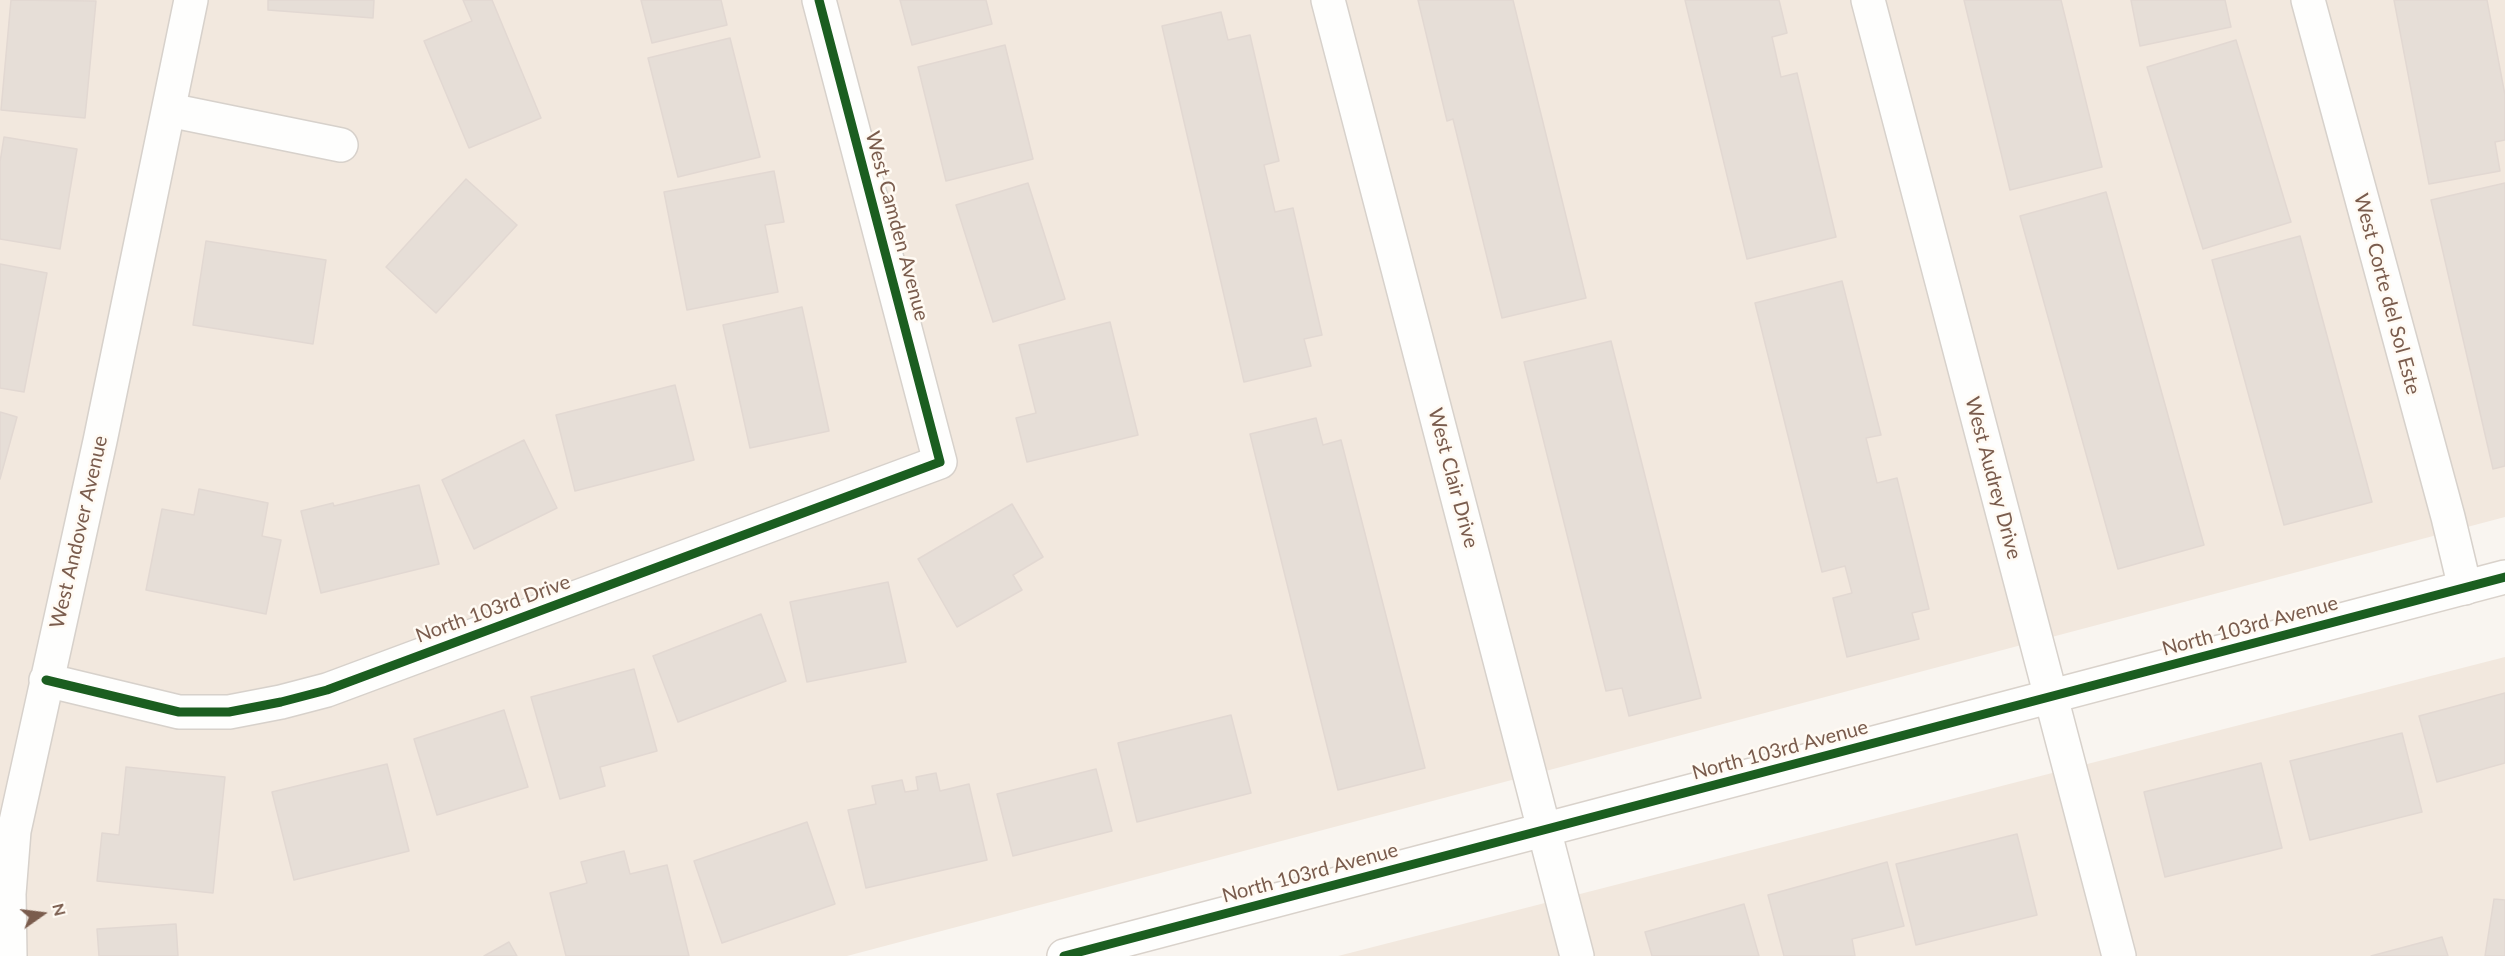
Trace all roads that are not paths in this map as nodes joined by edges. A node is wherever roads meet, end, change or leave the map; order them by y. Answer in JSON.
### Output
{"nodes":[{"id":1,"x":191,"y":0,"type":"edge"},
{"id":2,"x":819,"y":0,"type":"edge"},
{"id":3,"x":1328,"y":0,"type":"edge"},
{"id":4,"x":1868,"y":0,"type":"edge"},
{"id":5,"x":2308,"y":0,"type":"edge"},
{"id":6,"x":169,"y":110,"type":"junction"},
{"id":7,"x":341,"y":145,"type":"dead end"},
{"id":8,"x":940,"y":462,"type":"joint"},
{"id":9,"x":2505,"y":577,"type":"edge"},
{"id":10,"x":2465,"y":588,"type":"junction"},
{"id":11,"x":46,"y":680,"type":"junction"},
{"id":12,"x":2050,"y":697,"type":"junction"},
{"id":13,"x":1545,"y":830,"type":"junction"},
{"id":14,"x":1082,"y":953,"type":"edge"},
{"id":15,"x":10,"y":956,"type":"edge"},
{"id":16,"x":1577,"y":956,"type":"edge"},
{"id":17,"x":2119,"y":956,"type":"edge"}],
"edges":[{"from":1,"to":6,"type":"street","name":"West Andover Avenue"},
{"from":2,"to":8,"type":"street","name":"West Camden Avenue"},
{"from":3,"to":13,"type":"street","name":"West Clair Drive"},
{"from":4,"to":12,"type":"street","name":"West Audrey Drive"},
{"from":5,"to":10,"type":"street","name":"West Corte del Sol Este"},
{"from":6,"to":7,"type":"street"},
{"from":6,"to":11,"type":"street","name":"West Andover Avenue"},
{"from":8,"to":11,"type":"street","name":"North 103rd Drive"},
{"from":9,"to":10,"type":"street","name":"North 103rd Avenue"},
{"from":10,"to":12,"type":"street","name":"North 103rd Avenue"},
{"from":11,"to":15,"type":"street","name":"West Andover Avenue"},
{"from":12,"to":13,"type":"street","name":"North 103rd Avenue"},
{"from":12,"to":17,"type":"street","name":"West Audrey Drive"},
{"from":13,"to":14,"type":"street","name":"North 103rd Avenue"},
{"from":13,"to":16,"type":"street","name":"West Clair Drive"}]}
